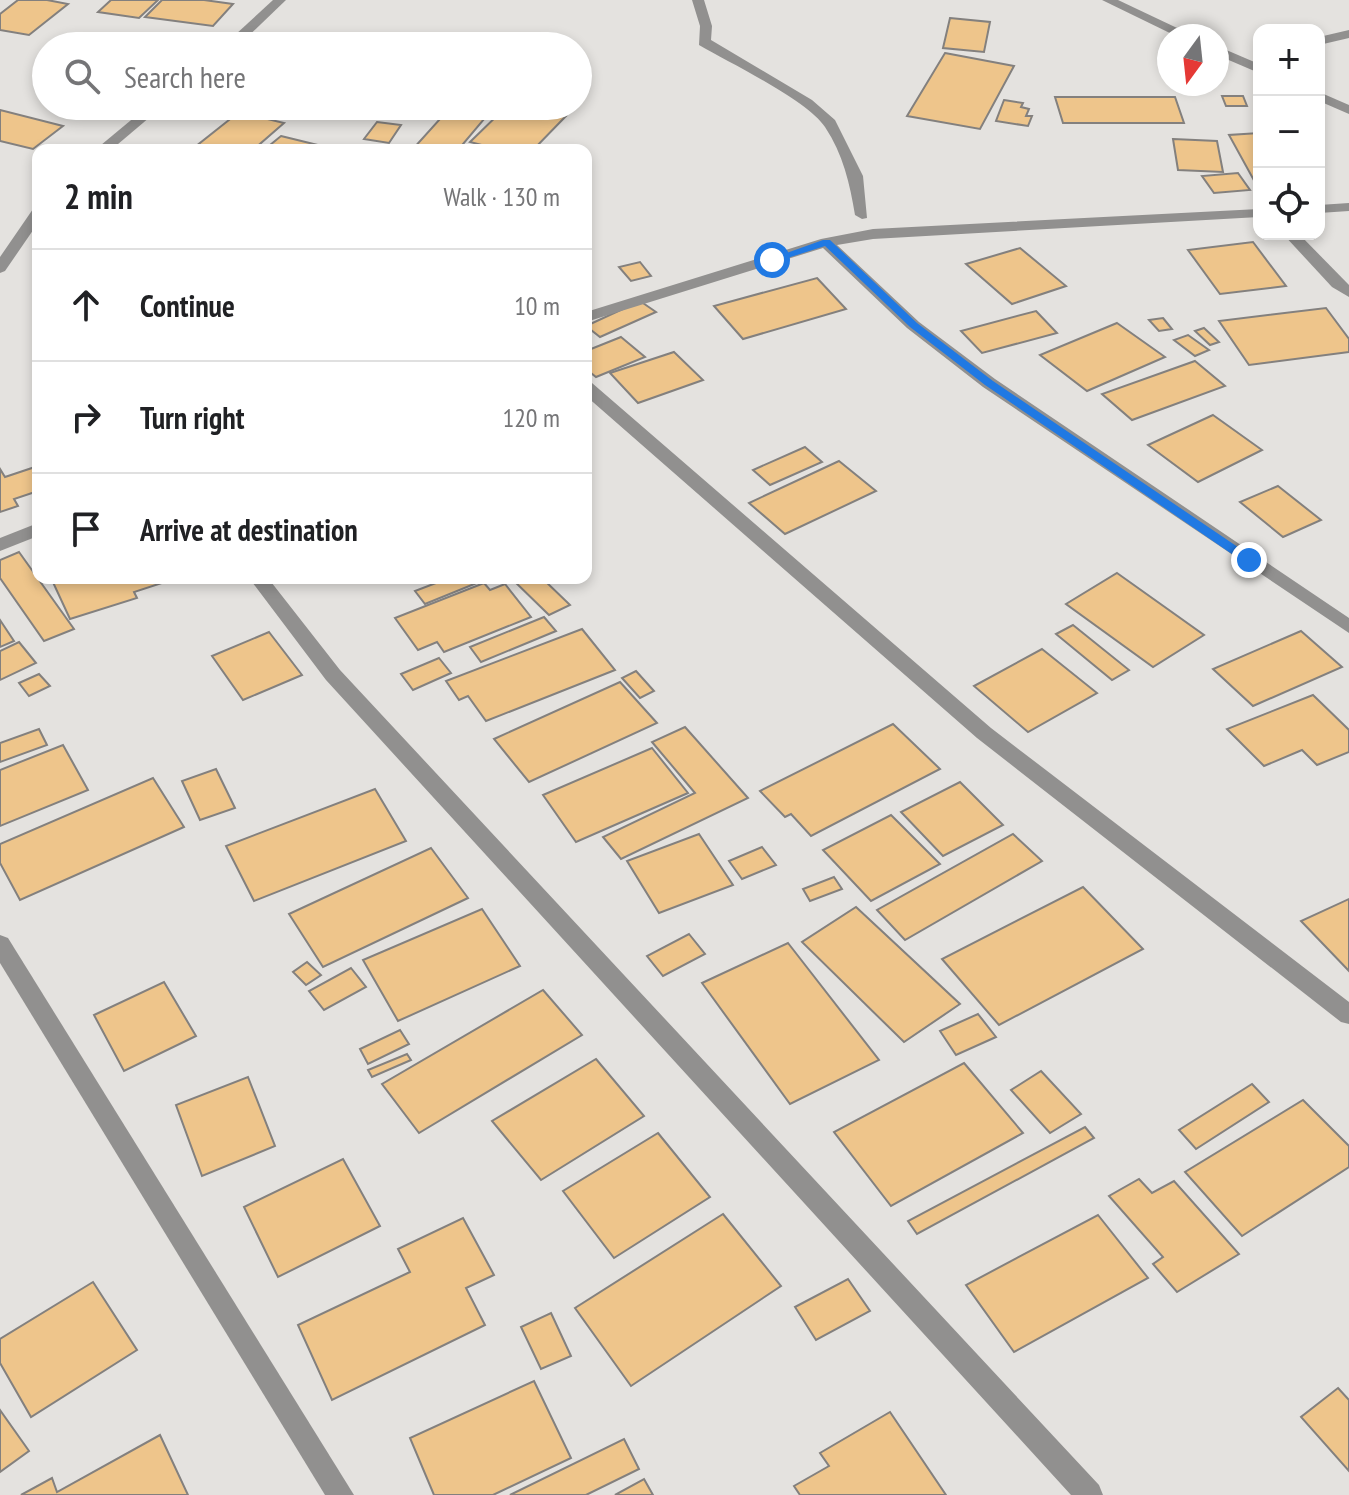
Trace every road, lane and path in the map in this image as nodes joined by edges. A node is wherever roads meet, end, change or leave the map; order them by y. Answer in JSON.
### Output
{"nodes":[{"id":1,"x":258,"y":0,"type":"edge"},
{"id":2,"x":698,"y":0,"type":"edge"},
{"id":3,"x":1108,"y":0,"type":"edge"},
{"id":4,"x":278,"y":2,"type":"edge"},
{"id":5,"x":1161,"y":24,"type":"edge"},
{"id":6,"x":245,"y":32,"type":"edge"},
{"id":7,"x":1349,"y":34,"type":"edge"},
{"id":8,"x":1325,"y":40,"type":"edge"},
{"id":9,"x":1229,"y":55,"type":"edge"},
{"id":10,"x":1253,"y":66,"type":"edge"},
{"id":11,"x":1325,"y":99,"type":"edge"},
{"id":12,"x":1349,"y":110,"type":"edge"},
{"id":13,"x":139,"y":120,"type":"edge"},
{"id":14,"x":109,"y":144,"type":"edge"},
{"id":15,"x":1349,"y":207,"type":"edge"},
{"id":16,"x":1325,"y":209,"type":"edge"},
{"id":17,"x":1253,"y":213,"type":"edge"},
{"id":18,"x":862,"y":215,"type":"dead end"},
{"id":19,"x":32,"y":221,"type":"edge"},
{"id":20,"x":1297,"y":240,"type":"edge"},
{"id":21,"x":826,"y":242,"type":"junction"},
{"id":22,"x":0,"y":268,"type":"edge"},
{"id":23,"x":1349,"y":292,"type":"edge"},
{"id":24,"x":592,"y":315,"type":"edge"},
{"id":25,"x":592,"y":392,"type":"edge"},
{"id":26,"x":32,"y":532,"type":"edge"},
{"id":27,"x":0,"y":545,"type":"edge"},
{"id":28,"x":263,"y":584,"type":"edge"},
{"id":29,"x":1349,"y":627,"type":"edge"},
{"id":30,"x":0,"y":944,"type":"edge"},
{"id":31,"x":1349,"y":1015,"type":"edge"},
{"id":32,"x":340,"y":1495,"type":"edge"},
{"id":33,"x":1089,"y":1495,"type":"edge"}],
"edges":[{"from":1,"to":4,"type":"street"},
{"from":2,"to":18,"type":"street"},
{"from":3,"to":5,"type":"street"},
{"from":4,"to":6,"type":"street"},
{"from":7,"to":8,"type":"street"},
{"from":9,"to":10,"type":"street"},
{"from":11,"to":12,"type":"street"},
{"from":13,"to":14,"type":"street"},
{"from":15,"to":16,"type":"street"},
{"from":17,"to":21,"type":"street"},
{"from":19,"to":22,"type":"street"},
{"from":20,"to":23,"type":"street"},
{"from":21,"to":24,"type":"street"},
{"from":21,"to":29,"type":"street"},
{"from":25,"to":31,"type":"street"},
{"from":26,"to":27,"type":"street"},
{"from":28,"to":33,"type":"street"},
{"from":30,"to":32,"type":"street"}]}
